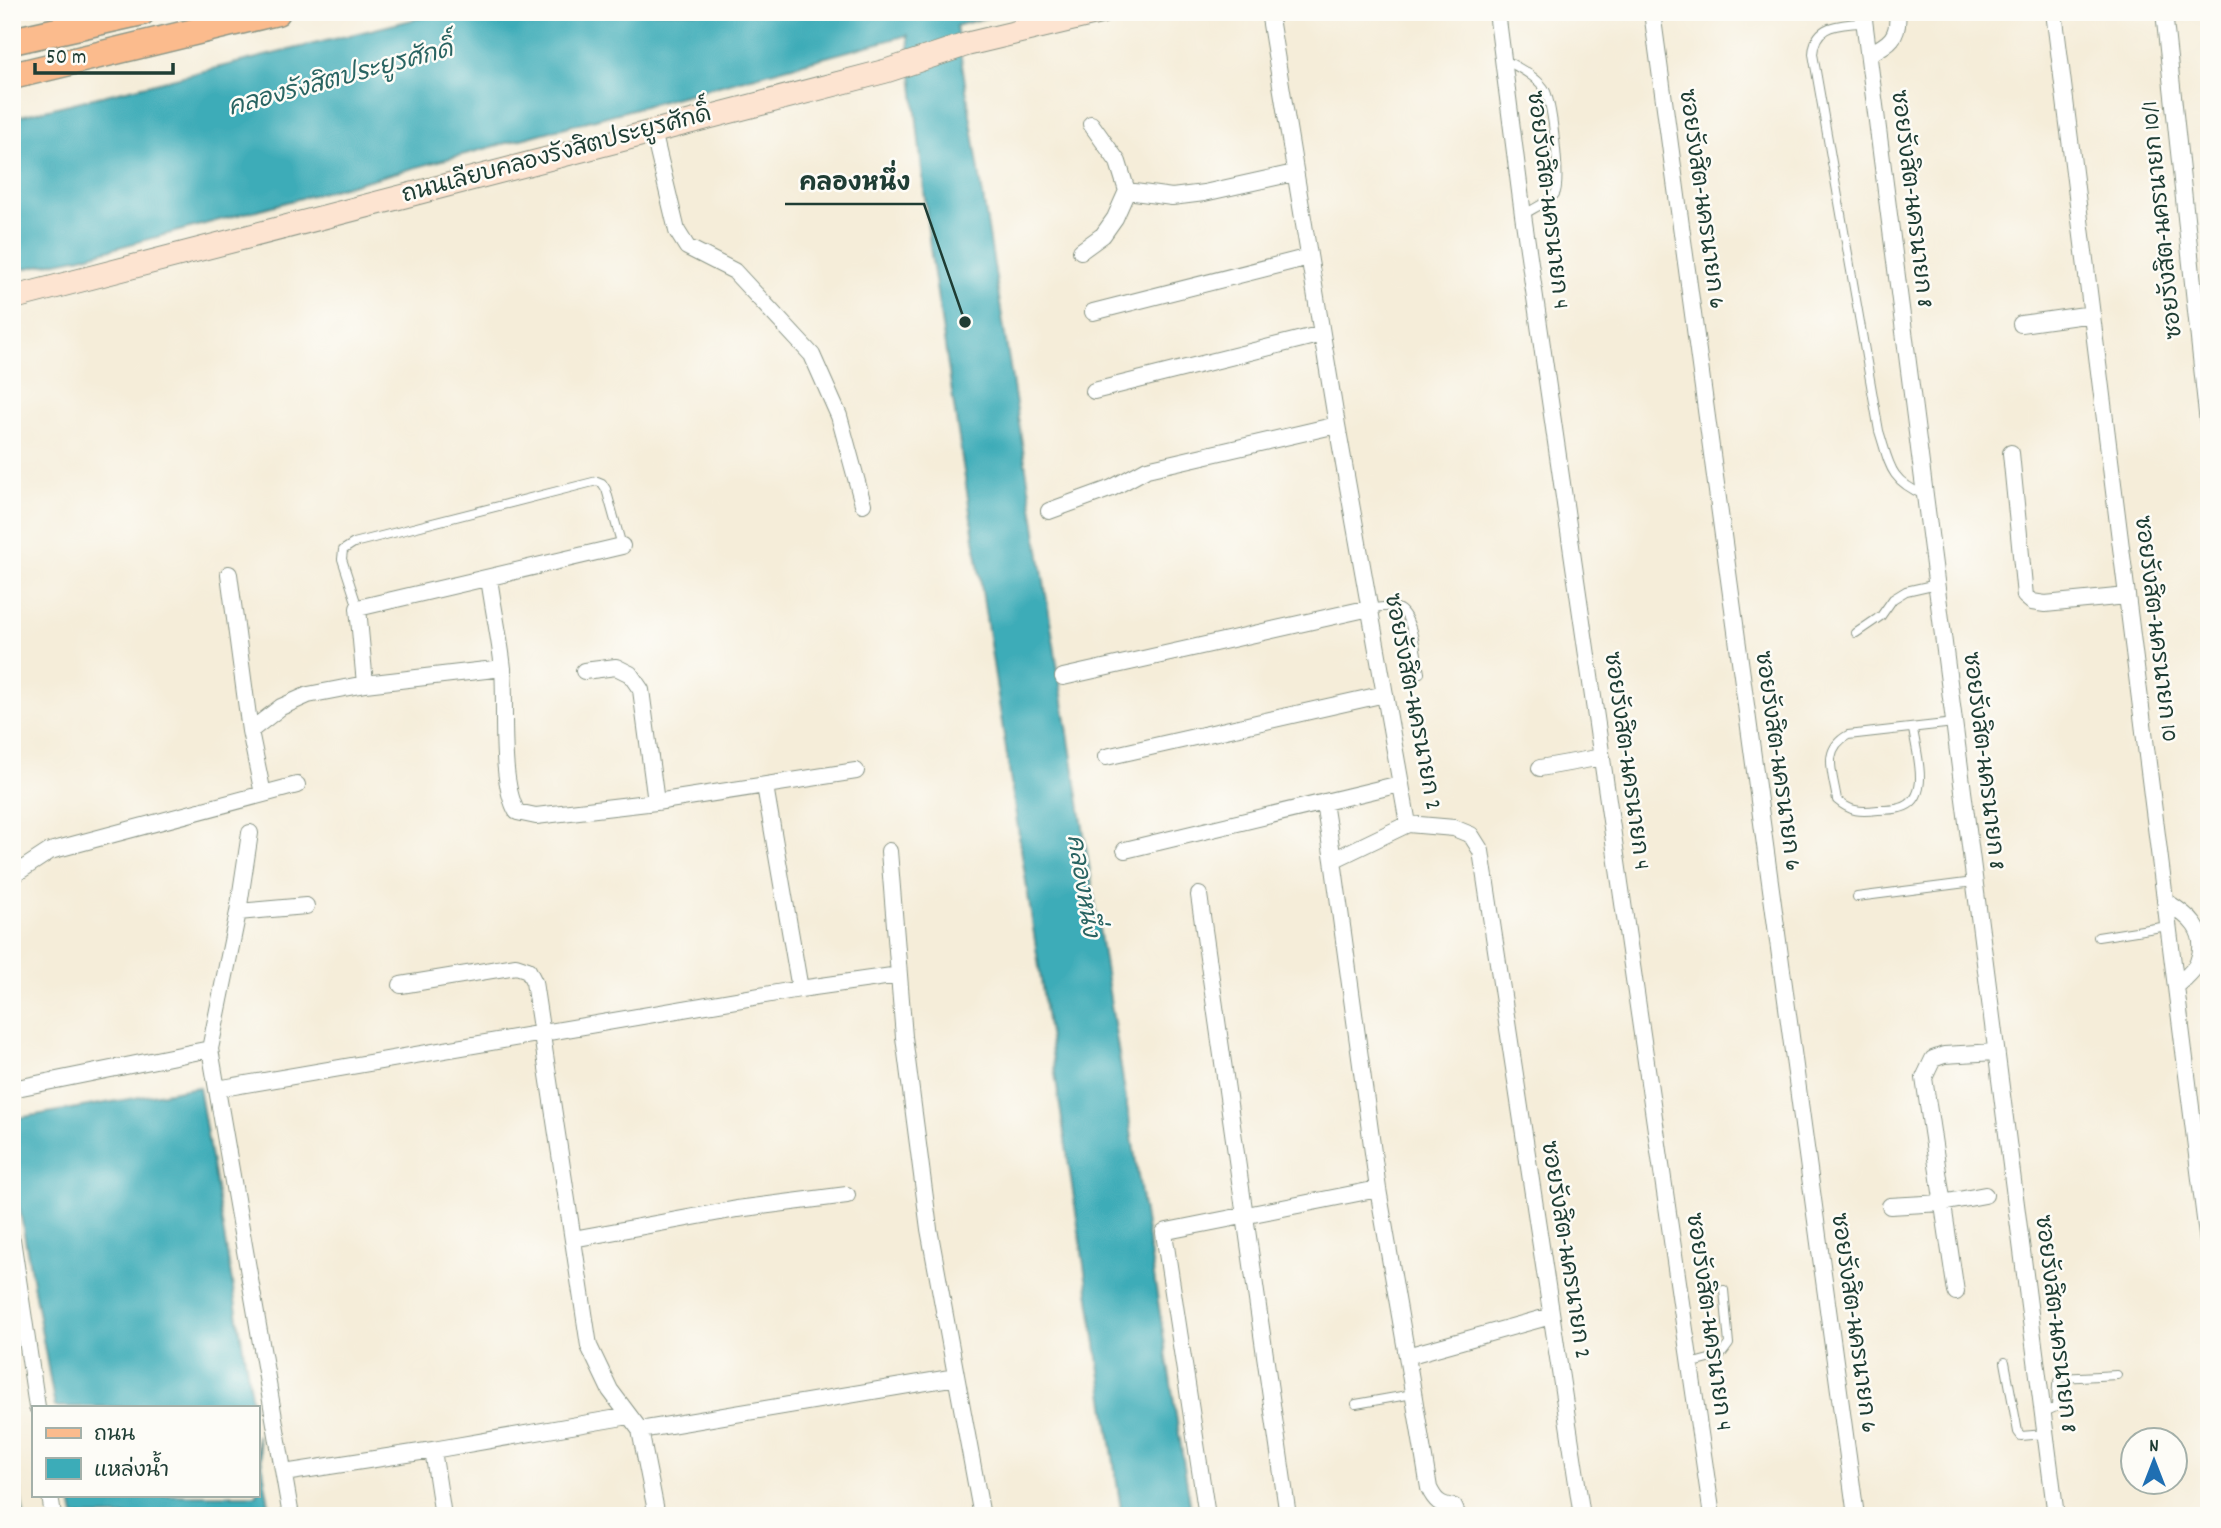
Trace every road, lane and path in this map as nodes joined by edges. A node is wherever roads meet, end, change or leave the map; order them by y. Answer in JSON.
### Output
{"nodes":[{"id":1,"x":92,"y":12,"type":"edge"},
{"id":2,"x":142,"y":12,"type":"edge"},
{"id":3,"x":277,"y":12,"type":"edge"},
{"id":4,"x":1102,"y":12,"type":"edge"},
{"id":5,"x":1269,"y":12,"type":"edge"},
{"id":6,"x":1497,"y":12,"type":"edge"},
{"id":7,"x":1652,"y":12,"type":"edge"},
{"id":8,"x":1897,"y":12,"type":"edge"},
{"id":9,"x":2054,"y":12,"type":"edge"},
{"id":10,"x":2164,"y":12,"type":"edge"},
{"id":11,"x":1864,"y":17,"type":"edge"},
{"id":12,"x":60,"y":29,"type":"junction"},
{"id":13,"x":12,"y":41,"type":"edge"},
{"id":14,"x":1869,"y":54,"type":"junction"},
{"id":15,"x":1505,"y":60,"type":"junction"},
{"id":16,"x":12,"y":75,"type":"edge"},
{"id":17,"x":1091,"y":124,"type":"dead end"},
{"id":18,"x":653,"y":131,"type":"junction"},
{"id":19,"x":1294,"y":173,"type":"junction"},
{"id":20,"x":1127,"y":191,"type":"junction"},
{"id":21,"x":1523,"y":215,"type":"junction"},
{"id":22,"x":1081,"y":251,"type":"dead end"},
{"id":23,"x":1308,"y":257,"type":"junction"},
{"id":24,"x":12,"y":298,"type":"edge"},
{"id":25,"x":1093,"y":312,"type":"dead end"},
{"id":26,"x":2092,"y":314,"type":"junction"},
{"id":27,"x":2021,"y":324,"type":"dead end"},
{"id":28,"x":1322,"y":334,"type":"junction"},
{"id":29,"x":1094,"y":391,"type":"dead end"},
{"id":30,"x":2208,"y":423,"type":"edge"},
{"id":31,"x":1337,"y":425,"type":"junction"},
{"id":32,"x":2011,"y":453,"type":"dead end"},
{"id":33,"x":1925,"y":496,"type":"junction"},
{"id":34,"x":863,"y":504,"type":"dead end"},
{"id":35,"x":1049,"y":511,"type":"dead end"},
{"id":36,"x":622,"y":546,"type":"joint"},
{"id":37,"x":229,"y":574,"type":"dead end"},
{"id":38,"x":489,"y":579,"type":"junction"},
{"id":39,"x":1937,"y":584,"type":"junction"},
{"id":40,"x":2127,"y":596,"type":"junction"},
{"id":41,"x":358,"y":608,"type":"junction"},
{"id":42,"x":1370,"y":608,"type":"junction"},
{"id":43,"x":1856,"y":633,"type":"dead end"},
{"id":44,"x":503,"y":668,"type":"junction"},
{"id":45,"x":584,"y":671,"type":"dead end"},
{"id":46,"x":1420,"y":673,"type":"dead end"},
{"id":47,"x":1063,"y":677,"type":"dead end"},
{"id":48,"x":365,"y":684,"type":"junction"},
{"id":49,"x":1385,"y":694,"type":"junction"},
{"id":50,"x":1954,"y":723,"type":"junction"},
{"id":51,"x":1913,"y":729,"type":"junction"},
{"id":52,"x":250,"y":731,"type":"junction"},
{"id":53,"x":1106,"y":757,"type":"dead end"},
{"id":54,"x":1602,"y":757,"type":"junction"},
{"id":55,"x":1540,"y":768,"type":"dead end"},
{"id":56,"x":856,"y":771,"type":"dead end"},
{"id":57,"x":1400,"y":784,"type":"junction"},
{"id":58,"x":297,"y":785,"type":"dead end"},
{"id":59,"x":765,"y":786,"type":"junction"},
{"id":60,"x":263,"y":793,"type":"junction"},
{"id":61,"x":656,"y":802,"type":"junction"},
{"id":62,"x":1324,"y":802,"type":"junction"},
{"id":63,"x":1408,"y":824,"type":"junction"},
{"id":64,"x":250,"y":833,"type":"dead end"},
{"id":65,"x":1125,"y":850,"type":"dead end"},
{"id":66,"x":889,"y":851,"type":"dead end"},
{"id":67,"x":1333,"y":860,"type":"junction"},
{"id":68,"x":12,"y":876,"type":"edge"},
{"id":69,"x":1975,"y":882,"type":"junction"},
{"id":70,"x":1199,"y":895,"type":"dead end"},
{"id":71,"x":1857,"y":897,"type":"dead end"},
{"id":72,"x":2165,"y":901,"type":"junction"},
{"id":73,"x":306,"y":906,"type":"dead end"},
{"id":74,"x":238,"y":912,"type":"junction"},
{"id":75,"x":2168,"y":926,"type":"junction"},
{"id":76,"x":2098,"y":937,"type":"dead end"},
{"id":77,"x":899,"y":975,"type":"junction"},
{"id":78,"x":401,"y":985,"type":"dead end"},
{"id":79,"x":2176,"y":986,"type":"junction"},
{"id":80,"x":800,"y":989,"type":"junction"},
{"id":81,"x":540,"y":1034,"type":"junction"},
{"id":82,"x":210,"y":1049,"type":"junction"},
{"id":83,"x":1996,"y":1052,"type":"junction"},
{"id":84,"x":12,"y":1089,"type":"edge"},
{"id":85,"x":217,"y":1090,"type":"junction"},
{"id":86,"x":1378,"y":1189,"type":"junction"},
{"id":87,"x":847,"y":1195,"type":"dead end"},
{"id":88,"x":1985,"y":1195,"type":"dead end"},
{"id":89,"x":1942,"y":1203,"type":"junction"},
{"id":90,"x":1890,"y":1206,"type":"dead end"},
{"id":91,"x":1245,"y":1214,"type":"junction"},
{"id":92,"x":12,"y":1239,"type":"edge"},
{"id":93,"x":573,"y":1239,"type":"junction"},
{"id":94,"x":2209,"y":1251,"type":"edge"},
{"id":95,"x":1724,"y":1290,"type":"dead end"},
{"id":96,"x":1956,"y":1292,"type":"dead end"},
{"id":97,"x":1551,"y":1316,"type":"junction"},
{"id":98,"x":1407,"y":1356,"type":"junction"},
{"id":99,"x":2005,"y":1362,"type":"dead end"},
{"id":100,"x":1690,"y":1364,"type":"junction"},
{"id":101,"x":2117,"y":1375,"type":"dead end"},
{"id":102,"x":956,"y":1377,"type":"junction"},
{"id":103,"x":1413,"y":1394,"type":"junction"},
{"id":104,"x":1356,"y":1404,"type":"dead end"},
{"id":105,"x":37,"y":1406,"type":"edge"},
{"id":106,"x":2042,"y":1413,"type":"junction"},
{"id":107,"x":629,"y":1416,"type":"junction"},
{"id":108,"x":640,"y":1430,"type":"junction"},
{"id":109,"x":2045,"y":1434,"type":"junction"},
{"id":110,"x":433,"y":1450,"type":"junction"},
{"id":111,"x":284,"y":1473,"type":"junction"},
{"id":112,"x":50,"y":1496,"type":"edge"},
{"id":113,"x":53,"y":1516,"type":"edge"},
{"id":114,"x":291,"y":1516,"type":"edge"},
{"id":115,"x":443,"y":1516,"type":"edge"},
{"id":116,"x":657,"y":1516,"type":"edge"},
{"id":117,"x":982,"y":1516,"type":"edge"},
{"id":118,"x":1207,"y":1516,"type":"edge"},
{"id":119,"x":1288,"y":1516,"type":"edge"},
{"id":120,"x":1458,"y":1516,"type":"edge"},
{"id":121,"x":1582,"y":1516,"type":"edge"},
{"id":122,"x":1712,"y":1516,"type":"edge"},
{"id":123,"x":1856,"y":1516,"type":"edge"},
{"id":124,"x":2056,"y":1516,"type":"edge"}],
"edges":[{"from":1,"to":12,"type":"main road"},
{"from":2,"to":12,"type":"main road"},
{"from":3,"to":16,"type":"main road"},
{"from":4,"to":18,"type":"street","name":"ถนนเลียบคลองรังสิตประยูรศักดิ์"},
{"from":5,"to":19,"type":"street","name":"ซอยรังสิต-นครนายก 2"},
{"from":6,"to":15,"type":"street","name":"ซอยรังสิต-นครนายก 4"},
{"from":7,"to":123,"type":"street","name":"ซอยรังสิต-นครนายก 6"},
{"from":8,"to":14,"type":"street"},
{"from":9,"to":26,"type":"street","name":"ซอยรังสิต-นครนายก 10"},
{"from":10,"to":30,"type":"street","name":"ซอยรังสิต-นครนายก 10/1"},
{"from":11,"to":14,"type":"street","name":"ซอยรังสิต-นครนายก 8"},
{"from":11,"to":33,"type":"lane"},
{"from":12,"to":13,"type":"main road"},
{"from":14,"to":33,"type":"street","name":"ซอยรังสิต-นครนายก 8"},
{"from":15,"to":21,"type":"street","name":"ซอยรังสิต-นครนายก 4"},
{"from":15,"to":21,"type":"lane"},
{"from":17,"to":20,"type":"street"},
{"from":18,"to":24,"type":"street","name":"ถนนเลียบคลองรังสิตประยูรศักดิ์"},
{"from":18,"to":34,"type":"street"},
{"from":19,"to":20,"type":"street"},
{"from":19,"to":23,"type":"street","name":"ซอยรังสิต-นครนายก 2"},
{"from":20,"to":22,"type":"street"},
{"from":21,"to":54,"type":"street","name":"ซอยรังสิต-นครนายก 4"},
{"from":23,"to":25,"type":"street"},
{"from":23,"to":28,"type":"street","name":"ซอยรังสิต-นครนายก 2"},
{"from":26,"to":27,"type":"street"},
{"from":26,"to":40,"type":"street","name":"ซอยรังสิต-นครนายก 10"},
{"from":28,"to":29,"type":"street"},
{"from":28,"to":31,"type":"street","name":"ซอยรังสิต-นครนายก 2"},
{"from":31,"to":35,"type":"street"},
{"from":31,"to":42,"type":"street","name":"ซอยรังสิต-นครนายก 2"},
{"from":32,"to":40,"type":"street"},
{"from":33,"to":39,"type":"street","name":"ซอยรังสิต-นครนายก 8"},
{"from":36,"to":38,"type":"street"},
{"from":36,"to":41,"type":"lane"},
{"from":37,"to":52,"type":"street"},
{"from":38,"to":41,"type":"street"},
{"from":38,"to":44,"type":"street"},
{"from":39,"to":43,"type":"lane"},
{"from":39,"to":50,"type":"street","name":"ซอยรังสิต-นครนายก 8"},
{"from":40,"to":72,"type":"street","name":"ซอยรังสิต-นครนายก 10"},
{"from":41,"to":48,"type":"street"},
{"from":42,"to":46,"type":"lane"},
{"from":42,"to":47,"type":"street"},
{"from":42,"to":49,"type":"street","name":"ซอยรังสิต-นครนายก 2"},
{"from":44,"to":48,"type":"street"},
{"from":44,"to":61,"type":"street"},
{"from":45,"to":61,"type":"street"},
{"from":48,"to":52,"type":"street"},
{"from":49,"to":53,"type":"street"},
{"from":49,"to":57,"type":"street","name":"ซอยรังสิต-นครนายก 2"},
{"from":50,"to":51,"type":"lane"},
{"from":50,"to":69,"type":"street","name":"ซอยรังสิต-นครนายก 8"},
{"from":51,"to":51,"type":"lane"},
{"from":52,"to":60,"type":"street"},
{"from":54,"to":55,"type":"street"},
{"from":54,"to":100,"type":"street","name":"ซอยรังสิต-นครนายก 4"},
{"from":56,"to":59,"type":"street"},
{"from":57,"to":62,"type":"street"},
{"from":57,"to":63,"type":"street","name":"ซอยรังสิต-นครนายก 2"},
{"from":58,"to":60,"type":"street"},
{"from":59,"to":61,"type":"street"},
{"from":59,"to":80,"type":"street"},
{"from":60,"to":68,"type":"street"},
{"from":62,"to":65,"type":"street"},
{"from":62,"to":67,"type":"street"},
{"from":63,"to":67,"type":"street"},
{"from":63,"to":97,"type":"street","name":"ซอยรังสิต-นครนายก 2"},
{"from":64,"to":74,"type":"street"},
{"from":66,"to":77,"type":"street"},
{"from":67,"to":86,"type":"street"},
{"from":69,"to":71,"type":"lane"},
{"from":69,"to":83,"type":"street","name":"ซอยรังสิต-นครนายก 8"},
{"from":70,"to":91,"type":"street"},
{"from":72,"to":75,"type":"street","name":"ซอยรังสิต-นครนายก 10"},
{"from":72,"to":79,"type":"street"},
{"from":73,"to":74,"type":"street"},
{"from":74,"to":82,"type":"street"},
{"from":75,"to":76,"type":"lane"},
{"from":75,"to":79,"type":"street","name":"ซอยรังสิต-นครนายก 10"},
{"from":77,"to":80,"type":"street"},
{"from":77,"to":102,"type":"street"},
{"from":78,"to":81,"type":"street"},
{"from":79,"to":94,"type":"street","name":"ซอยรังสิต-นครนายก 10"},
{"from":80,"to":81,"type":"street"},
{"from":81,"to":85,"type":"street"},
{"from":81,"to":93,"type":"street"},
{"from":82,"to":84,"type":"street"},
{"from":82,"to":85,"type":"street"},
{"from":83,"to":89,"type":"street"},
{"from":83,"to":106,"type":"street","name":"ซอยรังสิต-นครนายก 8"},
{"from":85,"to":111,"type":"street"},
{"from":86,"to":91,"type":"street"},
{"from":86,"to":98,"type":"street"},
{"from":87,"to":93,"type":"street"},
{"from":88,"to":89,"type":"street"},
{"from":89,"to":90,"type":"street"},
{"from":89,"to":96,"type":"street"},
{"from":91,"to":118,"type":"street"},
{"from":91,"to":119,"type":"street"},
{"from":92,"to":105,"type":"street"},
{"from":93,"to":107,"type":"street"},
{"from":95,"to":100,"type":"lane"},
{"from":97,"to":98,"type":"street"},
{"from":97,"to":121,"type":"street","name":"ซอยรังสิต-นครนายก 2"},
{"from":98,"to":103,"type":"street"},
{"from":99,"to":109,"type":"lane"},
{"from":100,"to":122,"type":"street","name":"ซอยรังสิต-นครนายก 4"},
{"from":101,"to":106,"type":"lane"},
{"from":102,"to":108,"type":"street"},
{"from":102,"to":117,"type":"street"},
{"from":103,"to":104,"type":"lane"},
{"from":103,"to":120,"type":"street"},
{"from":106,"to":109,"type":"street","name":"ซอยรังสิต-นครนายก 8"},
{"from":107,"to":108,"type":"street"},
{"from":107,"to":110,"type":"street"},
{"from":108,"to":116,"type":"street"},
{"from":109,"to":124,"type":"street","name":"ซอยรังสิต-นครนายก 8"},
{"from":110,"to":111,"type":"street"},
{"from":110,"to":115,"type":"street"},
{"from":111,"to":114,"type":"street"},
{"from":112,"to":113,"type":"street"}]}
